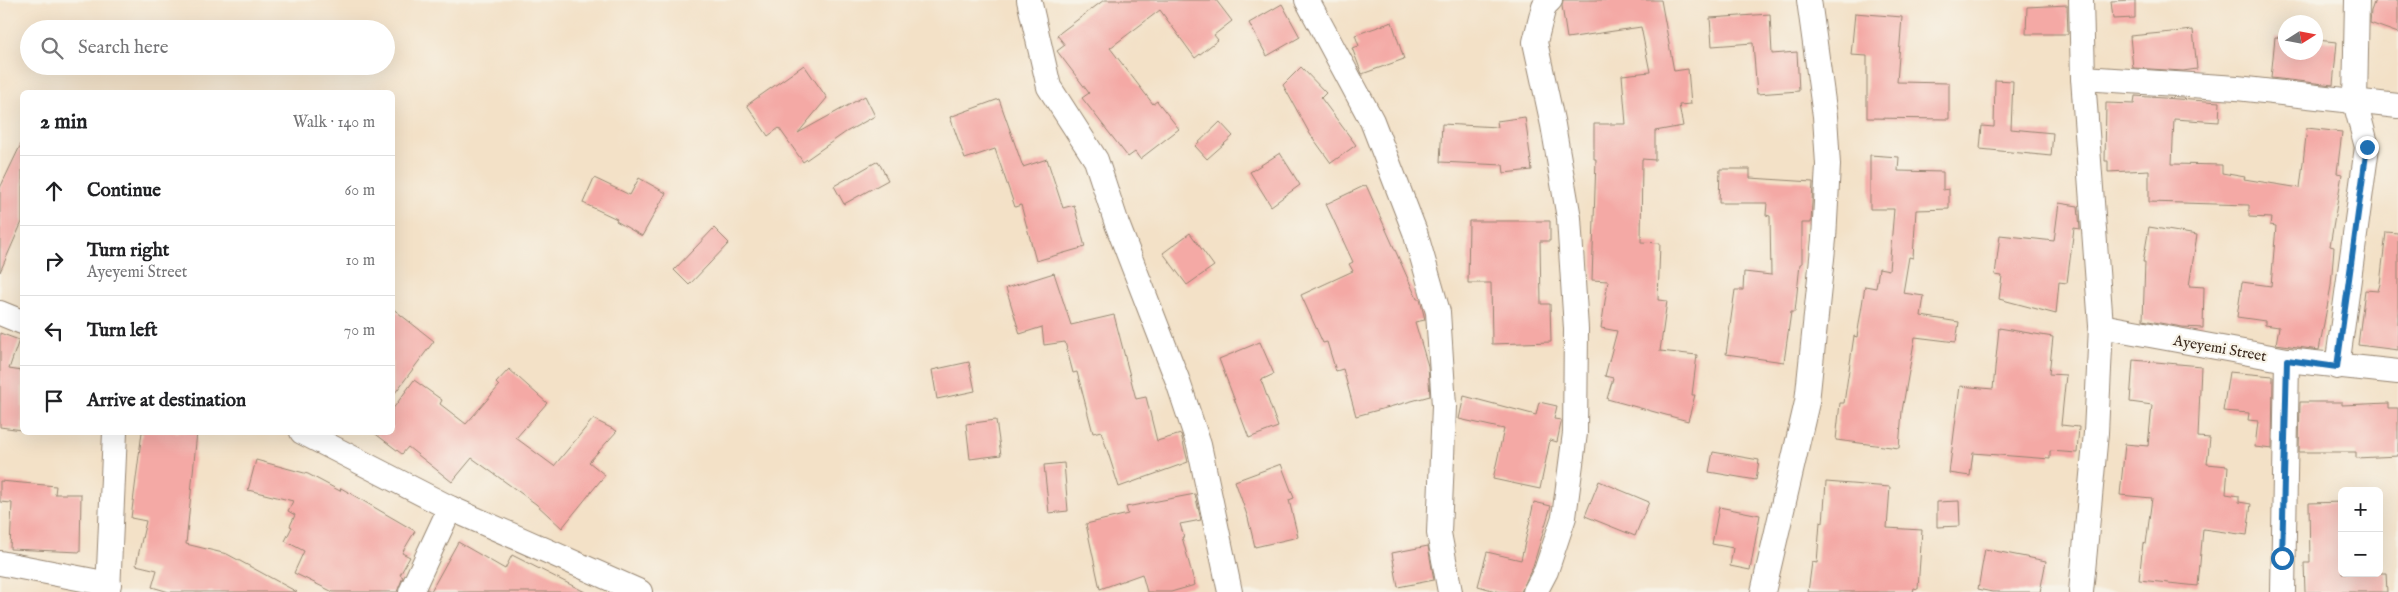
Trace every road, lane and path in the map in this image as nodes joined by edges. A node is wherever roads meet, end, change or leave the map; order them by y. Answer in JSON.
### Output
{"nodes":[{"id":1,"x":1029,"y":0,"type":"edge"},
{"id":2,"x":1308,"y":0,"type":"edge"},
{"id":3,"x":1550,"y":0,"type":"edge"},
{"id":4,"x":1809,"y":0,"type":"edge"},
{"id":5,"x":2081,"y":0,"type":"edge"},
{"id":6,"x":2357,"y":0,"type":"edge"},
{"id":7,"x":2082,"y":78,"type":"junction"},
{"id":8,"x":2355,"y":102,"type":"junction"},
{"id":9,"x":2398,"y":106,"type":"edge"},
{"id":10,"x":0,"y":313,"type":"edge"},
{"id":11,"x":20,"y":321,"type":"edge"},
{"id":12,"x":2101,"y":326,"type":"junction"},
{"id":13,"x":2287,"y":360,"type":"junction"},
{"id":14,"x":2337,"y":367,"type":"junction"},
{"id":15,"x":2398,"y":372,"type":"edge"},
{"id":16,"x":115,"y":435,"type":"edge"},
{"id":17,"x":308,"y":435,"type":"edge"},
{"id":18,"x":450,"y":508,"type":"junction"},
{"id":19,"x":0,"y":563,"type":"edge"},
{"id":20,"x":109,"y":588,"type":"edge"},
{"id":21,"x":411,"y":592,"type":"edge"},
{"id":22,"x":640,"y":592,"type":"edge"},
{"id":23,"x":1230,"y":592,"type":"edge"},
{"id":24,"x":1450,"y":592,"type":"edge"},
{"id":25,"x":1535,"y":592,"type":"edge"},
{"id":26,"x":1763,"y":592,"type":"edge"},
{"id":27,"x":2081,"y":592,"type":"edge"},
{"id":28,"x":2283,"y":592,"type":"edge"}],
"edges":[{"from":1,"to":23,"type":"street"},
{"from":2,"to":24,"type":"street"},
{"from":3,"to":25,"type":"street"},
{"from":4,"to":26,"type":"street"},
{"from":5,"to":7,"type":"street"},
{"from":6,"to":8,"type":"street"},
{"from":7,"to":8,"type":"street"},
{"from":7,"to":12,"type":"street"},
{"from":8,"to":9,"type":"street"},
{"from":8,"to":14,"type":"street"},
{"from":10,"to":11,"type":"street"},
{"from":12,"to":13,"type":"street","name":"Ayeyemi Street"},
{"from":12,"to":27,"type":"street"},
{"from":13,"to":14,"type":"street","name":"Ayeyemi Street"},
{"from":13,"to":28,"type":"street"},
{"from":14,"to":15,"type":"street","name":"Ayeyemi Street"},
{"from":16,"to":20,"type":"street"},
{"from":17,"to":18,"type":"street"},
{"from":18,"to":21,"type":"street"},
{"from":18,"to":22,"type":"street"},
{"from":19,"to":20,"type":"street"}]}
